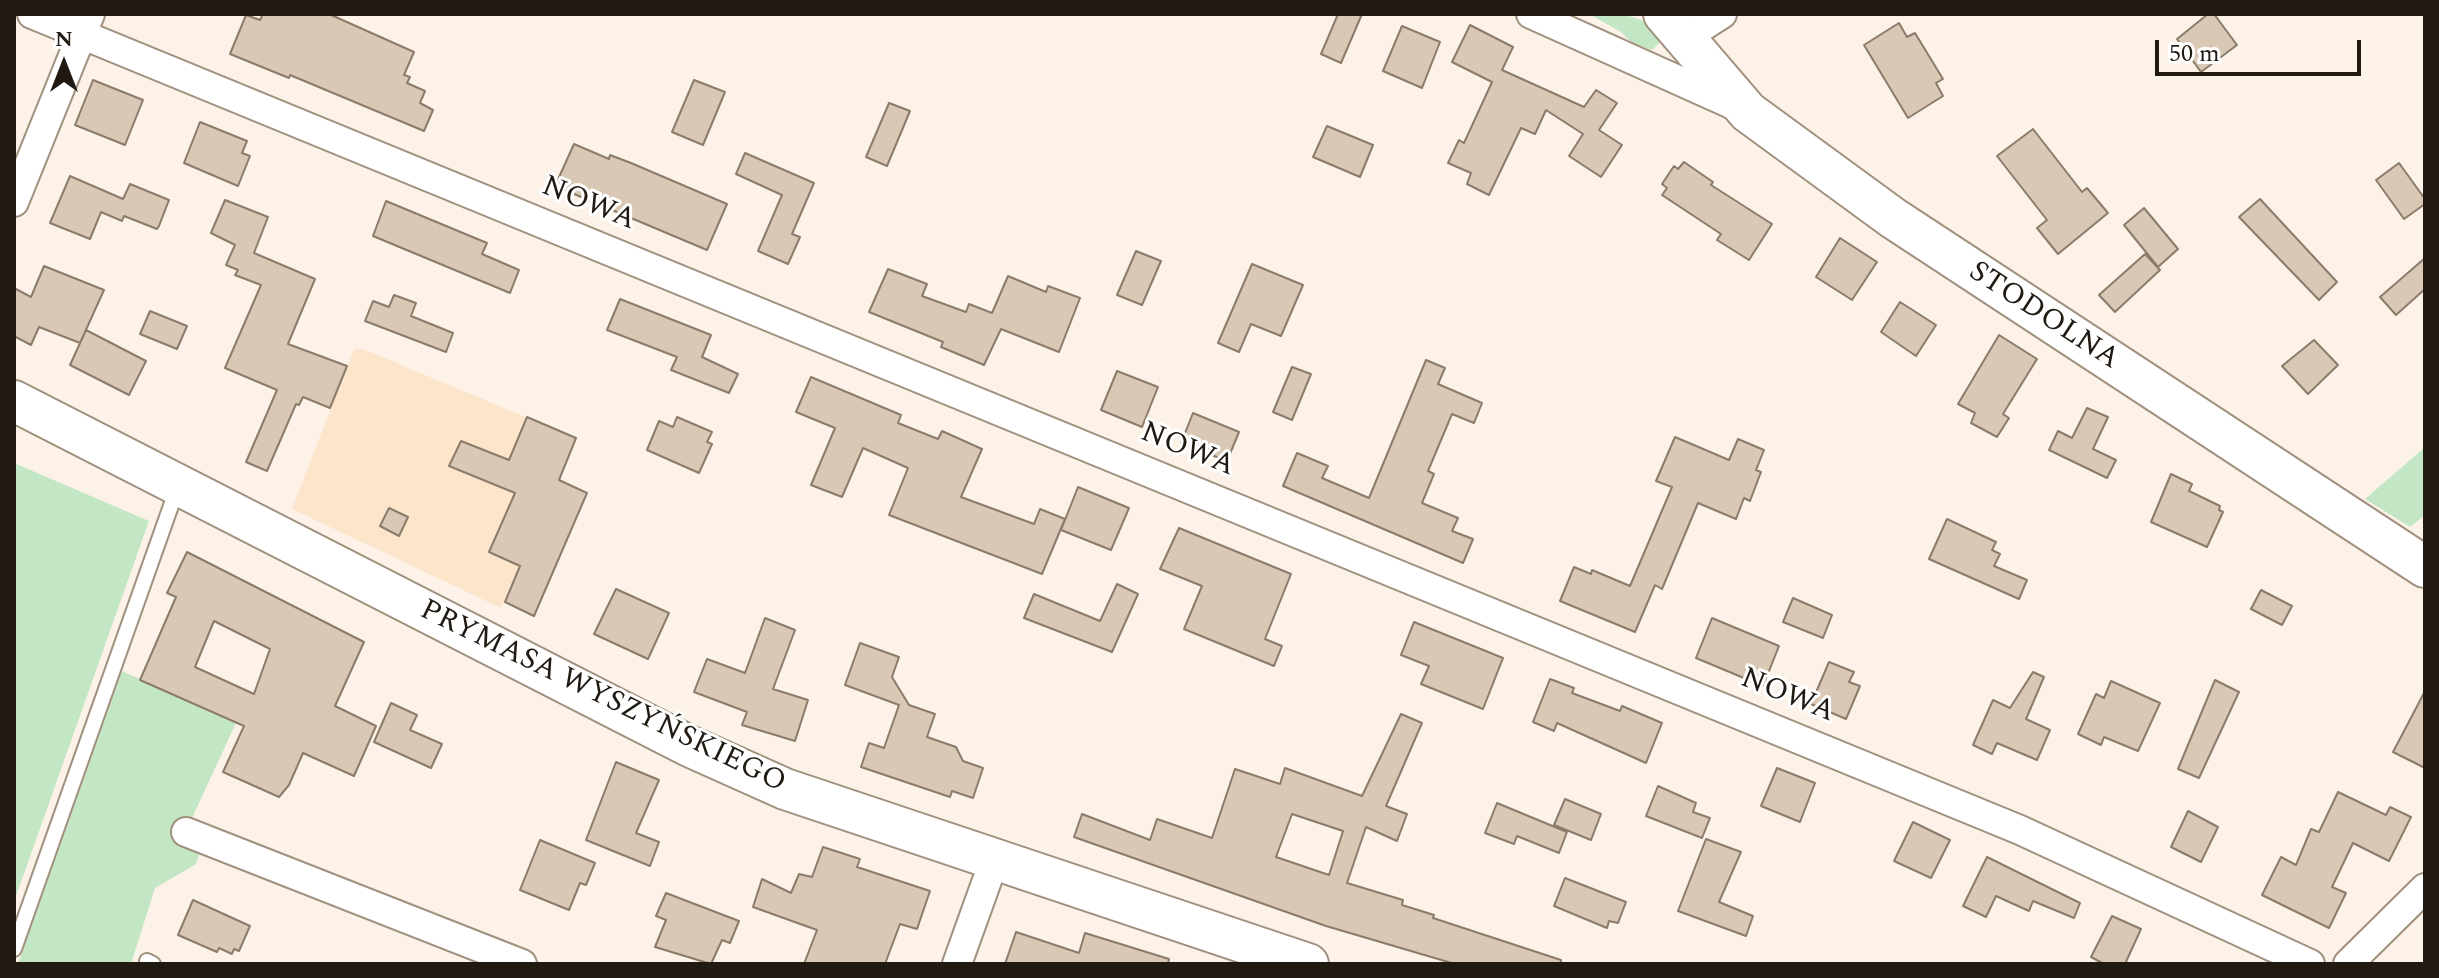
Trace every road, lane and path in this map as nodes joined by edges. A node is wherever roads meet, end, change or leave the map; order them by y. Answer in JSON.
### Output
{"nodes":[{"id":1,"x":32,"y":14,"type":"edge"},
{"id":2,"x":1531,"y":14,"type":"edge"},
{"id":3,"x":1722,"y":14,"type":"edge"},
{"id":4,"x":86,"y":24,"type":"edge"},
{"id":5,"x":1675,"y":26,"type":"edge"},
{"id":6,"x":1748,"y":112,"type":"junction"},
{"id":7,"x":14,"y":202,"type":"edge"},
{"id":8,"x":14,"y":401,"type":"edge"},
{"id":9,"x":179,"y":486,"type":"junction"},
{"id":10,"x":2425,"y":567,"type":"edge"},
{"id":11,"x":186,"y":832,"type":"dead end"},
{"id":12,"x":994,"y":861,"type":"junction"},
{"id":13,"x":2425,"y":888,"type":"edge"},
{"id":14,"x":14,"y":949,"type":"edge"},
{"id":15,"x":522,"y":964,"type":"edge"},
{"id":16,"x":957,"y":964,"type":"edge"},
{"id":17,"x":1308,"y":964,"type":"edge"},
{"id":18,"x":2310,"y":964,"type":"edge"},
{"id":19,"x":2348,"y":964,"type":"edge"}],
"edges":[{"from":1,"to":4,"type":"street","name":"NOWA"},
{"from":2,"to":6,"type":"street"},
{"from":3,"to":5,"type":"street","name":"STODOLNA"},
{"from":4,"to":7,"type":"street"},
{"from":4,"to":18,"type":"street","name":"NOWA"},
{"from":5,"to":6,"type":"street","name":"STODOLNA"},
{"from":6,"to":10,"type":"street","name":"STODOLNA"},
{"from":8,"to":9,"type":"street","name":"PRYMASA WYSZYŃSKIEGO"},
{"from":9,"to":12,"type":"street","name":"PRYMASA WYSZYŃSKIEGO"},
{"from":9,"to":14,"type":"lane"},
{"from":11,"to":15,"type":"street"},
{"from":12,"to":16,"type":"street"},
{"from":12,"to":17,"type":"street","name":"PRYMASA WYSZYŃSKIEGO"},
{"from":13,"to":19,"type":"street"}]}
